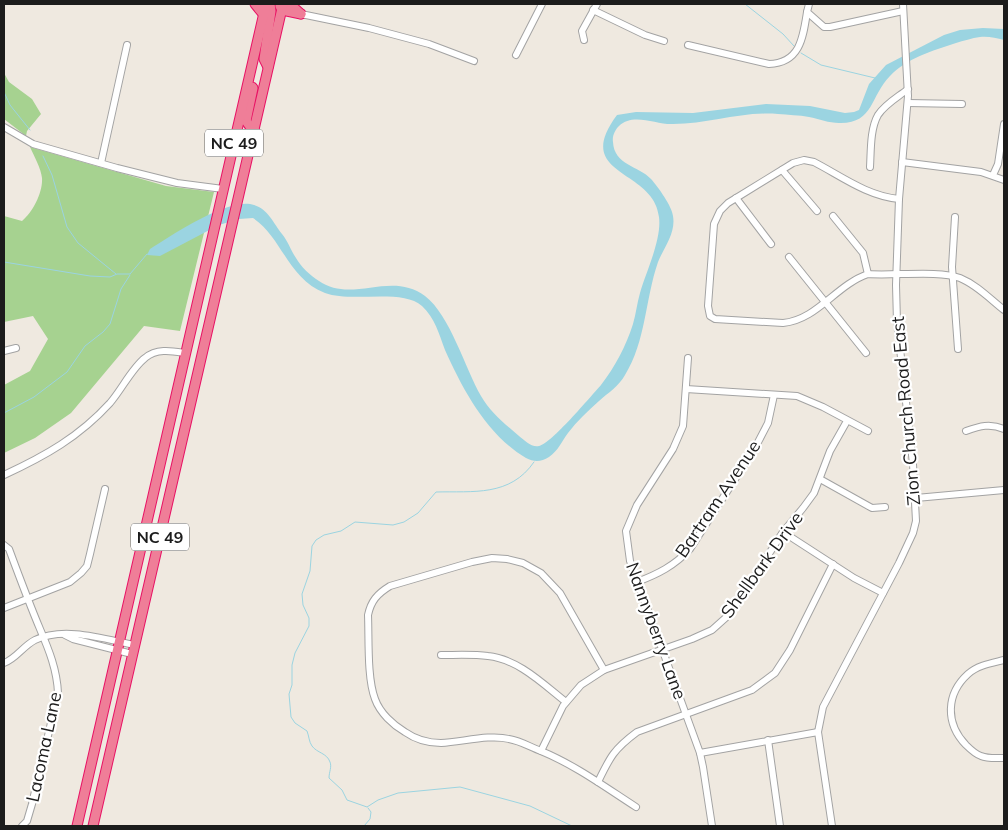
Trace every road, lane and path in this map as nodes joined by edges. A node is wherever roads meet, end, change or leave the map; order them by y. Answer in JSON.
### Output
{"nodes":[{"id":1,"x":255,"y":4,"type":"edge"},
{"id":2,"x":266,"y":4,"type":"edge"},
{"id":3,"x":270,"y":4,"type":"edge"},
{"id":4,"x":290,"y":4,"type":"edge"},
{"id":5,"x":542,"y":4,"type":"edge"},
{"id":6,"x":809,"y":4,"type":"edge"},
{"id":7,"x":281,"y":6,"type":"edge"},
{"id":8,"x":595,"y":7,"type":"edge"},
{"id":9,"x":903,"y":7,"type":"edge"},
{"id":10,"x":808,"y":12,"type":"junction"},
{"id":11,"x":301,"y":14,"type":"junction"},
{"id":12,"x":264,"y":15,"type":"junction"},
{"id":13,"x":584,"y":40,"type":"dead end"},
{"id":14,"x":664,"y":41,"type":"dead end"},
{"id":15,"x":127,"y":44,"type":"dead end"},
{"id":16,"x":688,"y":45,"type":"dead end"},
{"id":17,"x":516,"y":55,"type":"dead end"},
{"id":18,"x":474,"y":61,"type":"dead end"},
{"id":19,"x":268,"y":67,"type":"junction"},
{"id":20,"x":248,"y":83,"type":"junction"},
{"id":21,"x":908,"y":86,"type":"junction"},
{"id":22,"x":908,"y":103,"type":"junction"},
{"id":23,"x":962,"y":104,"type":"dead end"},
{"id":24,"x":1004,"y":124,"type":"edge"},
{"id":25,"x":4,"y":127,"type":"edge"},
{"id":26,"x":254,"y":128,"type":"junction"},
{"id":27,"x":1004,"y":159,"type":"edge"},
{"id":28,"x":902,"y":162,"type":"junction"},
{"id":29,"x":101,"y":163,"type":"junction"},
{"id":30,"x":998,"y":164,"type":"junction"},
{"id":31,"x":870,"y":167,"type":"dead end"},
{"id":32,"x":782,"y":170,"type":"junction"},
{"id":33,"x":993,"y":175,"type":"junction"},
{"id":34,"x":1004,"y":180,"type":"edge"},
{"id":35,"x":224,"y":189,"type":"junction"},
{"id":36,"x":736,"y":198,"type":"junction"},
{"id":37,"x":899,"y":199,"type":"junction"},
{"id":38,"x":817,"y":211,"type":"dead end"},
{"id":39,"x":833,"y":216,"type":"dead end"},
{"id":40,"x":955,"y":217,"type":"dead end"},
{"id":41,"x":771,"y":244,"type":"dead end"},
{"id":42,"x":789,"y":257,"type":"dead end"},
{"id":43,"x":868,"y":274,"type":"junction"},
{"id":44,"x":896,"y":274,"type":"junction"},
{"id":45,"x":952,"y":276,"type":"junction"},
{"id":46,"x":826,"y":302,"type":"junction"},
{"id":47,"x":1004,"y":310,"type":"edge"},
{"id":48,"x":16,"y":348,"type":"dead end"},
{"id":49,"x":958,"y":349,"type":"dead end"},
{"id":50,"x":4,"y":351,"type":"edge"},
{"id":51,"x":186,"y":353,"type":"junction"},
{"id":52,"x":866,"y":353,"type":"dead end"},
{"id":53,"x":688,"y":358,"type":"dead end"},
{"id":54,"x":686,"y":389,"type":"junction"},
{"id":55,"x":774,"y":395,"type":"junction"},
{"id":56,"x":847,"y":421,"type":"junction"},
{"id":57,"x":1004,"y":429,"type":"edge"},
{"id":58,"x":868,"y":431,"type":"dead end"},
{"id":59,"x":966,"y":432,"type":"dead end"},
{"id":60,"x":4,"y":475,"type":"edge"},
{"id":61,"x":820,"y":479,"type":"junction"},
{"id":62,"x":105,"y":489,"type":"dead end"},
{"id":63,"x":1004,"y":490,"type":"edge"},
{"id":64,"x":916,"y":498,"type":"junction"},
{"id":65,"x":885,"y":507,"type":"dead end"},
{"id":66,"x":782,"y":532,"type":"junction"},
{"id":67,"x":4,"y":545,"type":"edge"},
{"id":68,"x":833,"y":564,"type":"junction"},
{"id":69,"x":637,"y":582,"type":"junction"},
{"id":70,"x":883,"y":593,"type":"junction"},
{"id":71,"x":27,"y":598,"type":"junction"},
{"id":72,"x":4,"y":608,"type":"edge"},
{"id":73,"x":43,"y":637,"type":"junction"},
{"id":74,"x":118,"y":646,"type":"junction"},
{"id":75,"x":133,"y":649,"type":"junction"},
{"id":76,"x":662,"y":650,"type":"junction"},
{"id":77,"x":441,"y":655,"type":"dead end"},
{"id":78,"x":1004,"y":660,"type":"edge"},
{"id":79,"x":4,"y":663,"type":"edge"},
{"id":80,"x":604,"y":670,"type":"junction"},
{"id":81,"x":566,"y":702,"type":"junction"},
{"id":82,"x":686,"y":714,"type":"junction"},
{"id":83,"x":818,"y":732,"type":"junction"},
{"id":84,"x":768,"y":740,"type":"junction"},
{"id":85,"x":541,"y":751,"type":"junction"},
{"id":86,"x":700,"y":753,"type":"junction"},
{"id":87,"x":1004,"y":758,"type":"edge"},
{"id":88,"x":598,"y":782,"type":"junction"},
{"id":89,"x":636,"y":807,"type":"dead end"},
{"id":90,"x":22,"y":826,"type":"edge"},
{"id":91,"x":77,"y":826,"type":"edge"},
{"id":92,"x":93,"y":826,"type":"edge"},
{"id":93,"x":712,"y":826,"type":"edge"},
{"id":94,"x":780,"y":826,"type":"edge"},
{"id":95,"x":832,"y":826,"type":"edge"}],
"edges":[{"from":1,"to":12,"type":"highway"},
{"from":2,"to":12,"type":"highway","number":"NC 49"},
{"from":3,"to":19,"type":"highway"},
{"from":4,"to":11,"type":"highway"},
{"from":5,"to":17,"type":"street"},
{"from":6,"to":10,"type":"street"},
{"from":7,"to":11,"type":"highway"},
{"from":7,"to":19,"type":"highway","number":"NC 49"},
{"from":8,"to":13,"type":"street"},
{"from":8,"to":14,"type":"street"},
{"from":9,"to":10,"type":"street"},
{"from":9,"to":21,"type":"street","name":"Zion Church Road East"},
{"from":10,"to":16,"type":"street"},
{"from":11,"to":18,"type":"street"},
{"from":12,"to":20,"type":"highway","number":"NC 49"},
{"from":15,"to":29,"type":"street"},
{"from":19,"to":26,"type":"highway","number":"NC 49"},
{"from":20,"to":26,"type":"highway"},
{"from":20,"to":35,"type":"highway","number":"NC 49"},
{"from":21,"to":22,"type":"street","name":"Zion Church Road East"},
{"from":21,"to":31,"type":"street"},
{"from":22,"to":23,"type":"street"},
{"from":22,"to":28,"type":"street","name":"Zion Church Road East"},
{"from":24,"to":30,"type":"street"},
{"from":25,"to":29,"type":"street"},
{"from":26,"to":75,"type":"highway","number":"NC 49"},
{"from":27,"to":30,"type":"street"},
{"from":28,"to":33,"type":"street"},
{"from":28,"to":37,"type":"street","name":"Zion Church Road East"},
{"from":29,"to":35,"type":"street"},
{"from":30,"to":33,"type":"street"},
{"from":32,"to":36,"type":"street"},
{"from":32,"to":37,"type":"street"},
{"from":32,"to":38,"type":"street"},
{"from":33,"to":34,"type":"street"},
{"from":35,"to":51,"type":"highway","number":"NC 49"},
{"from":36,"to":41,"type":"street"},
{"from":36,"to":46,"type":"street"},
{"from":37,"to":44,"type":"street","name":"Zion Church Road East"},
{"from":39,"to":43,"type":"street"},
{"from":40,"to":45,"type":"street"},
{"from":42,"to":46,"type":"street"},
{"from":43,"to":44,"type":"street"},
{"from":43,"to":46,"type":"street"},
{"from":44,"to":45,"type":"street"},
{"from":44,"to":64,"type":"street","name":"Zion Church Road East"},
{"from":45,"to":47,"type":"street"},
{"from":45,"to":49,"type":"street"},
{"from":46,"to":52,"type":"street"},
{"from":48,"to":50,"type":"street"},
{"from":51,"to":60,"type":"street"},
{"from":51,"to":74,"type":"highway","number":"NC 49"},
{"from":53,"to":54,"type":"street","name":"Nannyberry Lane"},
{"from":54,"to":55,"type":"street"},
{"from":54,"to":69,"type":"street","name":"Nannyberry Lane"},
{"from":55,"to":56,"type":"street"},
{"from":55,"to":69,"type":"street","name":"Bartram Avenue"},
{"from":56,"to":58,"type":"street"},
{"from":56,"to":61,"type":"street","name":"Shellbark Drive"},
{"from":57,"to":59,"type":"street"},
{"from":61,"to":65,"type":"street"},
{"from":61,"to":66,"type":"street","name":"Shellbark Drive"},
{"from":62,"to":71,"type":"street"},
{"from":63,"to":64,"type":"street"},
{"from":64,"to":70,"type":"street","name":"Zion Church Road East"},
{"from":66,"to":68,"type":"street"},
{"from":66,"to":76,"type":"street","name":"Shellbark Drive"},
{"from":67,"to":71,"type":"street","name":"Lacoma Lane"},
{"from":68,"to":70,"type":"street"},
{"from":68,"to":82,"type":"street"},
{"from":69,"to":76,"type":"street","name":"Nannyberry Lane"},
{"from":70,"to":83,"type":"street","name":"Zion Church Road East"},
{"from":71,"to":72,"type":"street"},
{"from":71,"to":73,"type":"street","name":"Lacoma Lane"},
{"from":73,"to":74,"type":"street"},
{"from":73,"to":79,"type":"street"},
{"from":73,"to":90,"type":"street","name":"Lacoma Lane"},
{"from":74,"to":75,"type":"street"},
{"from":74,"to":91,"type":"highway","number":"NC 49"},
{"from":75,"to":92,"type":"highway","number":"NC 49"},
{"from":76,"to":80,"type":"street","name":"Shellbark Drive"},
{"from":76,"to":82,"type":"street","name":"Nannyberry Lane"},
{"from":77,"to":81,"type":"street"},
{"from":78,"to":87,"type":"street"},
{"from":80,"to":81,"type":"street","name":"Shellbark Drive"},
{"from":80,"to":85,"type":"street"},
{"from":81,"to":85,"type":"street","name":"Shellbark Drive"},
{"from":82,"to":86,"type":"street","name":"Nannyberry Lane"},
{"from":82,"to":88,"type":"street"},
{"from":83,"to":84,"type":"street"},
{"from":83,"to":95,"type":"street","name":"Zion Church Road East"},
{"from":84,"to":86,"type":"street"},
{"from":84,"to":94,"type":"street"},
{"from":85,"to":88,"type":"street"},
{"from":86,"to":93,"type":"street","name":"Nannyberry Lane"},
{"from":88,"to":89,"type":"street"}]}
